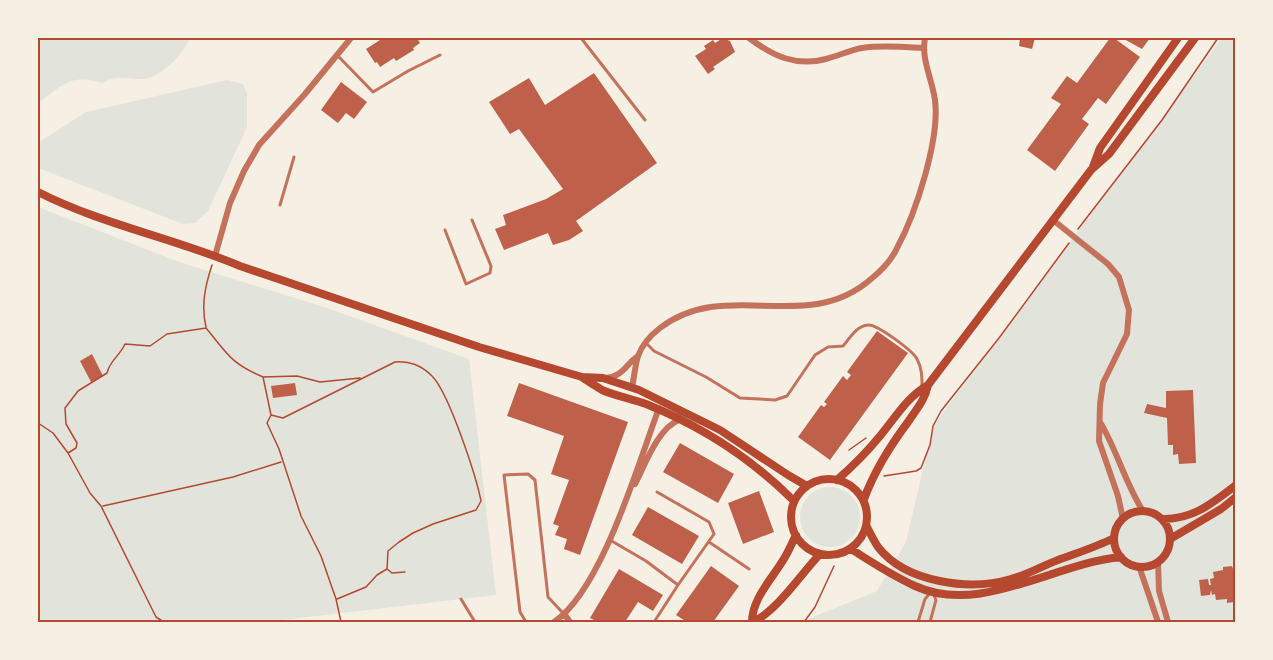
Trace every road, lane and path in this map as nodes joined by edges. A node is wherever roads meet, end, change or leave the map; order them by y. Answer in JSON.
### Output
{"nodes":[{"id":1,"x":351,"y":38,"type":"edge"},
{"id":2,"x":581,"y":38,"type":"edge"},
{"id":3,"x":749,"y":38,"type":"edge"},
{"id":4,"x":924,"y":38,"type":"edge"},
{"id":5,"x":1178,"y":38,"type":"edge"},
{"id":6,"x":1195,"y":38,"type":"edge"},
{"id":7,"x":1218,"y":38,"type":"edge"},
{"id":8,"x":923,"y":48,"type":"junction"},
{"id":9,"x":337,"y":55,"type":"junction"},
{"id":10,"x":440,"y":55,"type":"dead end"},
{"id":11,"x":645,"y":120,"type":"dead end"},
{"id":12,"x":294,"y":157,"type":"dead end"},
{"id":13,"x":1091,"y":170,"type":"junction"},
{"id":14,"x":38,"y":192,"type":"edge"},
{"id":15,"x":280,"y":205,"type":"dead end"},
{"id":16,"x":472,"y":220,"type":"dead end"},
{"id":17,"x":1053,"y":220,"type":"junction"},
{"id":18,"x":445,"y":230,"type":"dead end"},
{"id":19,"x":1074,"y":235,"type":"junction"},
{"id":20,"x":215,"y":256,"type":"junction"},
{"id":21,"x":206,"y":328,"type":"junction"},
{"id":22,"x":646,"y":343,"type":"junction"},
{"id":23,"x":638,"y":356,"type":"junction"},
{"id":24,"x":262,"y":377,"type":"junction"},
{"id":25,"x":363,"y":377,"type":"junction"},
{"id":26,"x":582,"y":377,"type":"junction"},
{"id":27,"x":603,"y":378,"type":"junction"},
{"id":28,"x":925,"y":387,"type":"junction"},
{"id":29,"x":632,"y":388,"type":"junction"},
{"id":30,"x":663,"y":400,"type":"junction"},
{"id":31,"x":658,"y":410,"type":"junction"},
{"id":32,"x":271,"y":415,"type":"junction"},
{"id":33,"x":680,"y":420,"type":"junction"},
{"id":34,"x":1100,"y":422,"type":"junction"},
{"id":35,"x":38,"y":423,"type":"edge"},
{"id":36,"x":68,"y":453,"type":"junction"},
{"id":37,"x":282,"y":461,"type":"junction"},
{"id":38,"x":884,"y":477,"type":"dead end"},
{"id":39,"x":837,"y":480,"type":"junction"},
{"id":40,"x":1236,"y":485,"type":"edge"},
{"id":41,"x":807,"y":486,"type":"junction"},
{"id":42,"x":657,"y":492,"type":"dead end"},
{"id":43,"x":1236,"y":497,"type":"edge"},
{"id":44,"x":864,"y":500,"type":"junction"},
{"id":45,"x":794,"y":501,"type":"junction"},
{"id":46,"x":101,"y":506,"type":"junction"},
{"id":47,"x":623,"y":506,"type":"junction"},
{"id":48,"x":1143,"y":511,"type":"junction"},
{"id":49,"x":1123,"y":519,"type":"junction"},
{"id":50,"x":1162,"y":519,"type":"junction"},
{"id":51,"x":867,"y":527,"type":"junction"},
{"id":52,"x":796,"y":535,"type":"junction"},
{"id":53,"x":1114,"y":538,"type":"junction"},
{"id":54,"x":608,"y":539,"type":"junction"},
{"id":55,"x":1170,"y":539,"type":"junction"},
{"id":56,"x":709,"y":542,"type":"junction"},
{"id":57,"x":851,"y":549,"type":"junction"},
{"id":58,"x":820,"y":554,"type":"junction"},
{"id":59,"x":1121,"y":557,"type":"junction"},
{"id":60,"x":1158,"y":562,"type":"junction"},
{"id":61,"x":834,"y":566,"type":"dead end"},
{"id":62,"x":1139,"y":566,"type":"junction"},
{"id":63,"x":387,"y":569,"type":"junction"},
{"id":64,"x":749,"y":569,"type":"dead end"},
{"id":65,"x":405,"y":572,"type":"dead end"},
{"id":66,"x":678,"y":585,"type":"junction"},
{"id":67,"x":932,"y":591,"type":"junction"},
{"id":68,"x":336,"y":599,"type":"junction"},
{"id":69,"x":461,"y":599,"type":"dead end"},
{"id":70,"x":565,"y":615,"type":"junction"},
{"id":71,"x":164,"y":622,"type":"edge"},
{"id":72,"x":341,"y":622,"type":"edge"},
{"id":73,"x":475,"y":622,"type":"edge"},
{"id":74,"x":526,"y":622,"type":"edge"},
{"id":75,"x":554,"y":622,"type":"edge"},
{"id":76,"x":570,"y":622,"type":"edge"},
{"id":77,"x":657,"y":622,"type":"edge"},
{"id":78,"x":753,"y":622,"type":"edge"},
{"id":79,"x":804,"y":622,"type":"edge"},
{"id":80,"x":918,"y":622,"type":"edge"},
{"id":81,"x":930,"y":622,"type":"edge"},
{"id":82,"x":1158,"y":622,"type":"edge"},
{"id":83,"x":1168,"y":622,"type":"edge"}],
"edges":[{"from":1,"to":9,"type":"street"},
{"from":2,"to":11,"type":"lane"},
{"from":3,"to":8,"type":"street"},
{"from":4,"to":8,"type":"street"},
{"from":5,"to":13,"type":"main road"},
{"from":6,"to":13,"type":"main road"},
{"from":7,"to":19,"type":"path"},
{"from":8,"to":22,"type":"street"},
{"from":9,"to":10,"type":"lane"},
{"from":9,"to":20,"type":"street"},
{"from":12,"to":15,"type":"lane"},
{"from":13,"to":17,"type":"main road"},
{"from":14,"to":20,"type":"main road"},
{"from":16,"to":18,"type":"lane"},
{"from":17,"to":19,"type":"street"},
{"from":17,"to":28,"type":"main road"},
{"from":19,"to":34,"type":"street"},
{"from":19,"to":38,"type":"path"},
{"from":20,"to":21,"type":"path"},
{"from":20,"to":26,"type":"main road"},
{"from":21,"to":24,"type":"path"},
{"from":21,"to":36,"type":"path"},
{"from":22,"to":23,"type":"street"},
{"from":22,"to":28,"type":"lane"},
{"from":23,"to":27,"type":"street"},
{"from":23,"to":29,"type":"street"},
{"from":24,"to":25,"type":"path"},
{"from":24,"to":32,"type":"path"},
{"from":25,"to":32,"type":"path"},
{"from":25,"to":63,"type":"path"},
{"from":26,"to":27,"type":"main road"},
{"from":26,"to":31,"type":"main road"},
{"from":27,"to":29,"type":"main road"},
{"from":28,"to":39,"type":"main road"},
{"from":28,"to":44,"type":"main road"},
{"from":29,"to":30,"type":"main road"},
{"from":30,"to":31,"type":"street"},
{"from":30,"to":41,"type":"main road"},
{"from":31,"to":33,"type":"main road"},
{"from":31,"to":47,"type":"street"},
{"from":32,"to":37,"type":"path"},
{"from":33,"to":45,"type":"main road"},
{"from":33,"to":47,"type":"street"},
{"from":34,"to":48,"type":"street"},
{"from":34,"to":49,"type":"street"},
{"from":35,"to":36,"type":"path"},
{"from":36,"to":46,"type":"path"},
{"from":37,"to":46,"type":"path"},
{"from":37,"to":68,"type":"path"},
{"from":39,"to":41,"type":"main road"},
{"from":39,"to":44,"type":"main road"},
{"from":40,"to":50,"type":"main road"},
{"from":41,"to":45,"type":"main road"},
{"from":42,"to":56,"type":"lane"},
{"from":43,"to":55,"type":"main road"},
{"from":44,"to":51,"type":"main road"},
{"from":45,"to":52,"type":"main road"},
{"from":46,"to":71,"type":"path"},
{"from":47,"to":54,"type":"street"},
{"from":48,"to":49,"type":"main road"},
{"from":48,"to":50,"type":"main road"},
{"from":49,"to":53,"type":"main road"},
{"from":50,"to":55,"type":"main road"},
{"from":51,"to":53,"type":"main road"},
{"from":51,"to":57,"type":"main road"},
{"from":52,"to":58,"type":"main road"},
{"from":52,"to":78,"type":"main road"},
{"from":53,"to":59,"type":"main road"},
{"from":54,"to":66,"type":"lane"},
{"from":54,"to":70,"type":"street"},
{"from":55,"to":60,"type":"main road"},
{"from":56,"to":64,"type":"lane"},
{"from":56,"to":66,"type":"lane"},
{"from":57,"to":58,"type":"main road"},
{"from":57,"to":67,"type":"main road"},
{"from":58,"to":78,"type":"main road"},
{"from":59,"to":62,"type":"main road"},
{"from":59,"to":67,"type":"main road"},
{"from":60,"to":62,"type":"main road"},
{"from":60,"to":83,"type":"street"},
{"from":61,"to":79,"type":"path"},
{"from":62,"to":82,"type":"street"},
{"from":63,"to":65,"type":"path"},
{"from":63,"to":68,"type":"path"},
{"from":66,"to":77,"type":"lane"},
{"from":67,"to":80,"type":"lane"},
{"from":67,"to":81,"type":"lane"},
{"from":68,"to":72,"type":"path"},
{"from":69,"to":73,"type":"lane"},
{"from":70,"to":74,"type":"lane"},
{"from":70,"to":75,"type":"street"},
{"from":70,"to":76,"type":"street"}]}
